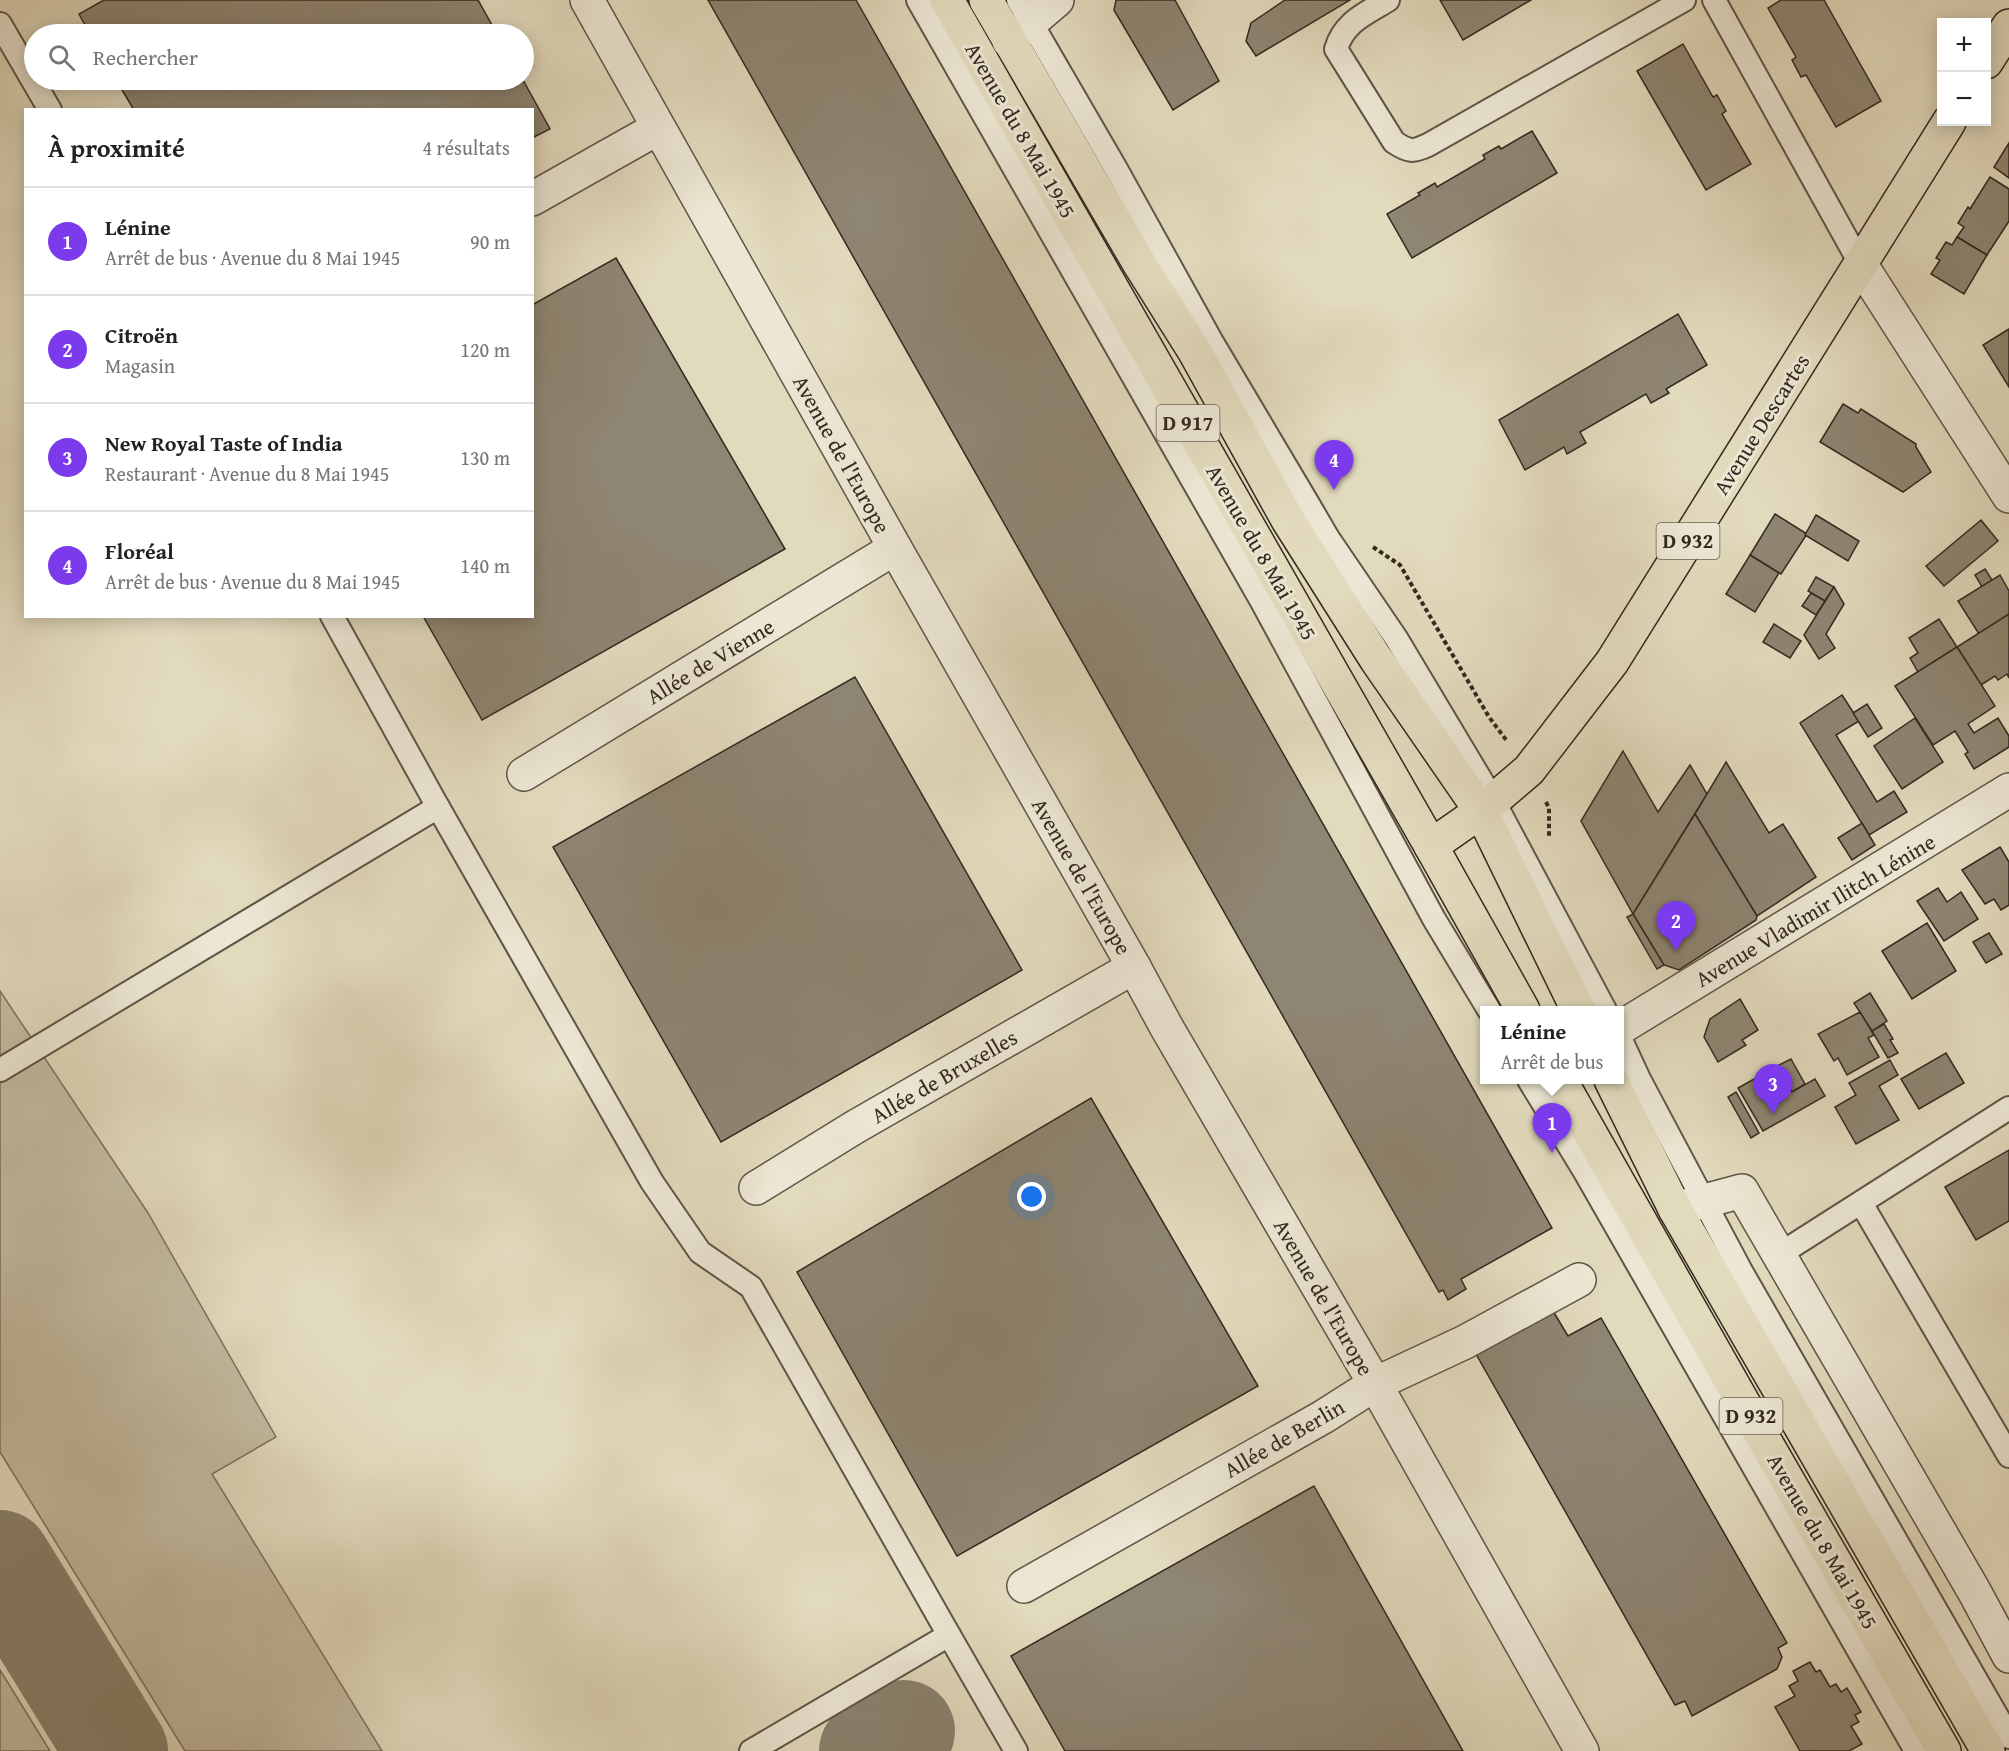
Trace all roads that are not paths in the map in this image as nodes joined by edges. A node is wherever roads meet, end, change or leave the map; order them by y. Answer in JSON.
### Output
{"nodes":[{"id":1,"x":587,"y":0,"type":"edge"},
{"id":2,"x":918,"y":0,"type":"edge"},
{"id":3,"x":947,"y":0,"type":"edge"},
{"id":4,"x":986,"y":0,"type":"edge"},
{"id":5,"x":1057,"y":0,"type":"edge"},
{"id":6,"x":1388,"y":0,"type":"edge"},
{"id":7,"x":1684,"y":0,"type":"edge"},
{"id":8,"x":1714,"y":0,"type":"edge"},
{"id":9,"x":1020,"y":21,"type":"edge"},
{"id":10,"x":0,"y":24,"type":"edge"},
{"id":11,"x":2009,"y":26,"type":"edge"},
{"id":12,"x":1991,"y":54,"type":"edge"},
{"id":13,"x":24,"y":65,"type":"edge"},
{"id":14,"x":38,"y":90,"type":"edge"},
{"id":15,"x":49,"y":108,"type":"edge"},
{"id":16,"x":1947,"y":126,"type":"edge"},
{"id":17,"x":658,"y":128,"type":"junction"},
{"id":18,"x":534,"y":198,"type":"edge"},
{"id":19,"x":1861,"y":265,"type":"junction"},
{"id":20,"x":2009,"y":496,"type":"edge"},
{"id":21,"x":895,"y":548,"type":"junction"},
{"id":22,"x":333,"y":618,"type":"edge"},
{"id":23,"x":524,"y":774,"type":"dead end"},
{"id":24,"x":2009,"y":790,"type":"edge"},
{"id":25,"x":1487,"y":805,"type":"junction"},
{"id":26,"x":438,"y":807,"type":"junction"},
{"id":27,"x":1418,"y":855,"type":"junction"},
{"id":28,"x":1134,"y":967,"type":"junction"},
{"id":29,"x":1486,"y":1006,"type":"edge"},
{"id":30,"x":1519,"y":1006,"type":"edge"},
{"id":31,"x":1576,"y":1006,"type":"edge"},
{"id":32,"x":1602,"y":1006,"type":"edge"},
{"id":33,"x":1624,"y":1026,"type":"edge"},
{"id":34,"x":1624,"y":1048,"type":"edge"},
{"id":35,"x":0,"y":1070,"type":"edge"},
{"id":36,"x":1531,"y":1084,"type":"edge"},
{"id":37,"x":1562,"y":1084,"type":"edge"},
{"id":38,"x":1613,"y":1084,"type":"edge"},
{"id":39,"x":2009,"y":1108,"type":"edge"},
{"id":40,"x":756,"y":1188,"type":"dead end"},
{"id":41,"x":1861,"y":1203,"type":"junction"},
{"id":42,"x":1689,"y":1205,"type":"junction"},
{"id":43,"x":1780,"y":1254,"type":"junction"},
{"id":44,"x":1579,"y":1280,"type":"dead end"},
{"id":45,"x":1375,"y":1384,"type":"junction"},
{"id":46,"x":2009,"y":1456,"type":"edge"},
{"id":47,"x":1024,"y":1586,"type":"dead end"},
{"id":48,"x":949,"y":1635,"type":"junction"},
{"id":49,"x":2009,"y":1656,"type":"edge"},
{"id":50,"x":2009,"y":1737,"type":"edge"},
{"id":51,"x":1584,"y":1750,"type":"edge"},
{"id":52,"x":751,"y":1751,"type":"edge"},
{"id":53,"x":1016,"y":1751,"type":"edge"},
{"id":54,"x":1916,"y":1751,"type":"edge"},
{"id":55,"x":1944,"y":1751,"type":"edge"},
{"id":56,"x":1988,"y":1751,"type":"edge"}],
"edges":[{"from":1,"to":17,"type":"street","name":"Avenue de l'Europe"},
{"from":2,"to":27,"type":"lane"},
{"from":3,"to":27,"type":"main road","name":"Avenue du 8 Mai 1945","number":"D 917"},
{"from":4,"to":9,"type":"main road","name":"Avenue du 8 Mai 1945","number":"D 917"},
{"from":5,"to":9,"type":"street"},
{"from":6,"to":7,"type":"lane"},
{"from":8,"to":19,"type":"lane"},
{"from":9,"to":25,"type":"main road","name":"Avenue du 8 Mai 1945","number":"D 917"},
{"from":10,"to":13,"type":"lane"},
{"from":11,"to":12,"type":"main road"},
{"from":14,"to":15,"type":"lane"},
{"from":16,"to":19,"type":"main road","name":"Avenue Descartes","number":"D 932"},
{"from":17,"to":18,"type":"street"},
{"from":17,"to":21,"type":"street","name":"Avenue de l'Europe"},
{"from":19,"to":20,"type":"street"},
{"from":19,"to":25,"type":"main road","name":"Avenue Descartes","number":"D 932"},
{"from":21,"to":23,"type":"street","name":"Allée de Vienne"},
{"from":21,"to":28,"type":"street","name":"Avenue de l'Europe"},
{"from":22,"to":26,"type":"lane"},
{"from":24,"to":33,"type":"street","name":"Avenue Vladimir Ilitch Lénine"},
{"from":25,"to":27,"type":"main road","name":"Avenue Descartes","number":"D 932"},
{"from":25,"to":31,"type":"main road","name":"Avenue du 8 Mai 1945"},
{"from":25,"to":32,"type":"lane"},
{"from":26,"to":35,"type":"lane"},
{"from":26,"to":48,"type":"lane"},
{"from":27,"to":29,"type":"lane"},
{"from":27,"to":30,"type":"main road","name":"Avenue du 8 Mai 1945"},
{"from":28,"to":40,"type":"street","name":"Allée de Bruxelles"},
{"from":28,"to":45,"type":"street","name":"Avenue de l'Europe"},
{"from":34,"to":42,"type":"lane"},
{"from":36,"to":54,"type":"lane"},
{"from":37,"to":55,"type":"main road","name":"Avenue du 8 Mai 1945","number":"D 932"},
{"from":38,"to":42,"type":"main road","name":"Avenue du 8 Mai 1945","number":"D 932"},
{"from":39,"to":41,"type":"lane"},
{"from":41,"to":43,"type":"lane"},
{"from":41,"to":46,"type":"lane"},
{"from":42,"to":43,"type":"street"},
{"from":42,"to":50,"type":"lane"},
{"from":42,"to":56,"type":"main road","name":"Avenue du 8 Mai 1945","number":"D 932"},
{"from":43,"to":49,"type":"street"},
{"from":44,"to":45,"type":"street","name":"Allée de Berlin"},
{"from":45,"to":47,"type":"street","name":"Allée de Berlin"},
{"from":45,"to":51,"type":"street","name":"Avenue de l'Europe"},
{"from":48,"to":52,"type":"lane"},
{"from":48,"to":53,"type":"lane"}]}
